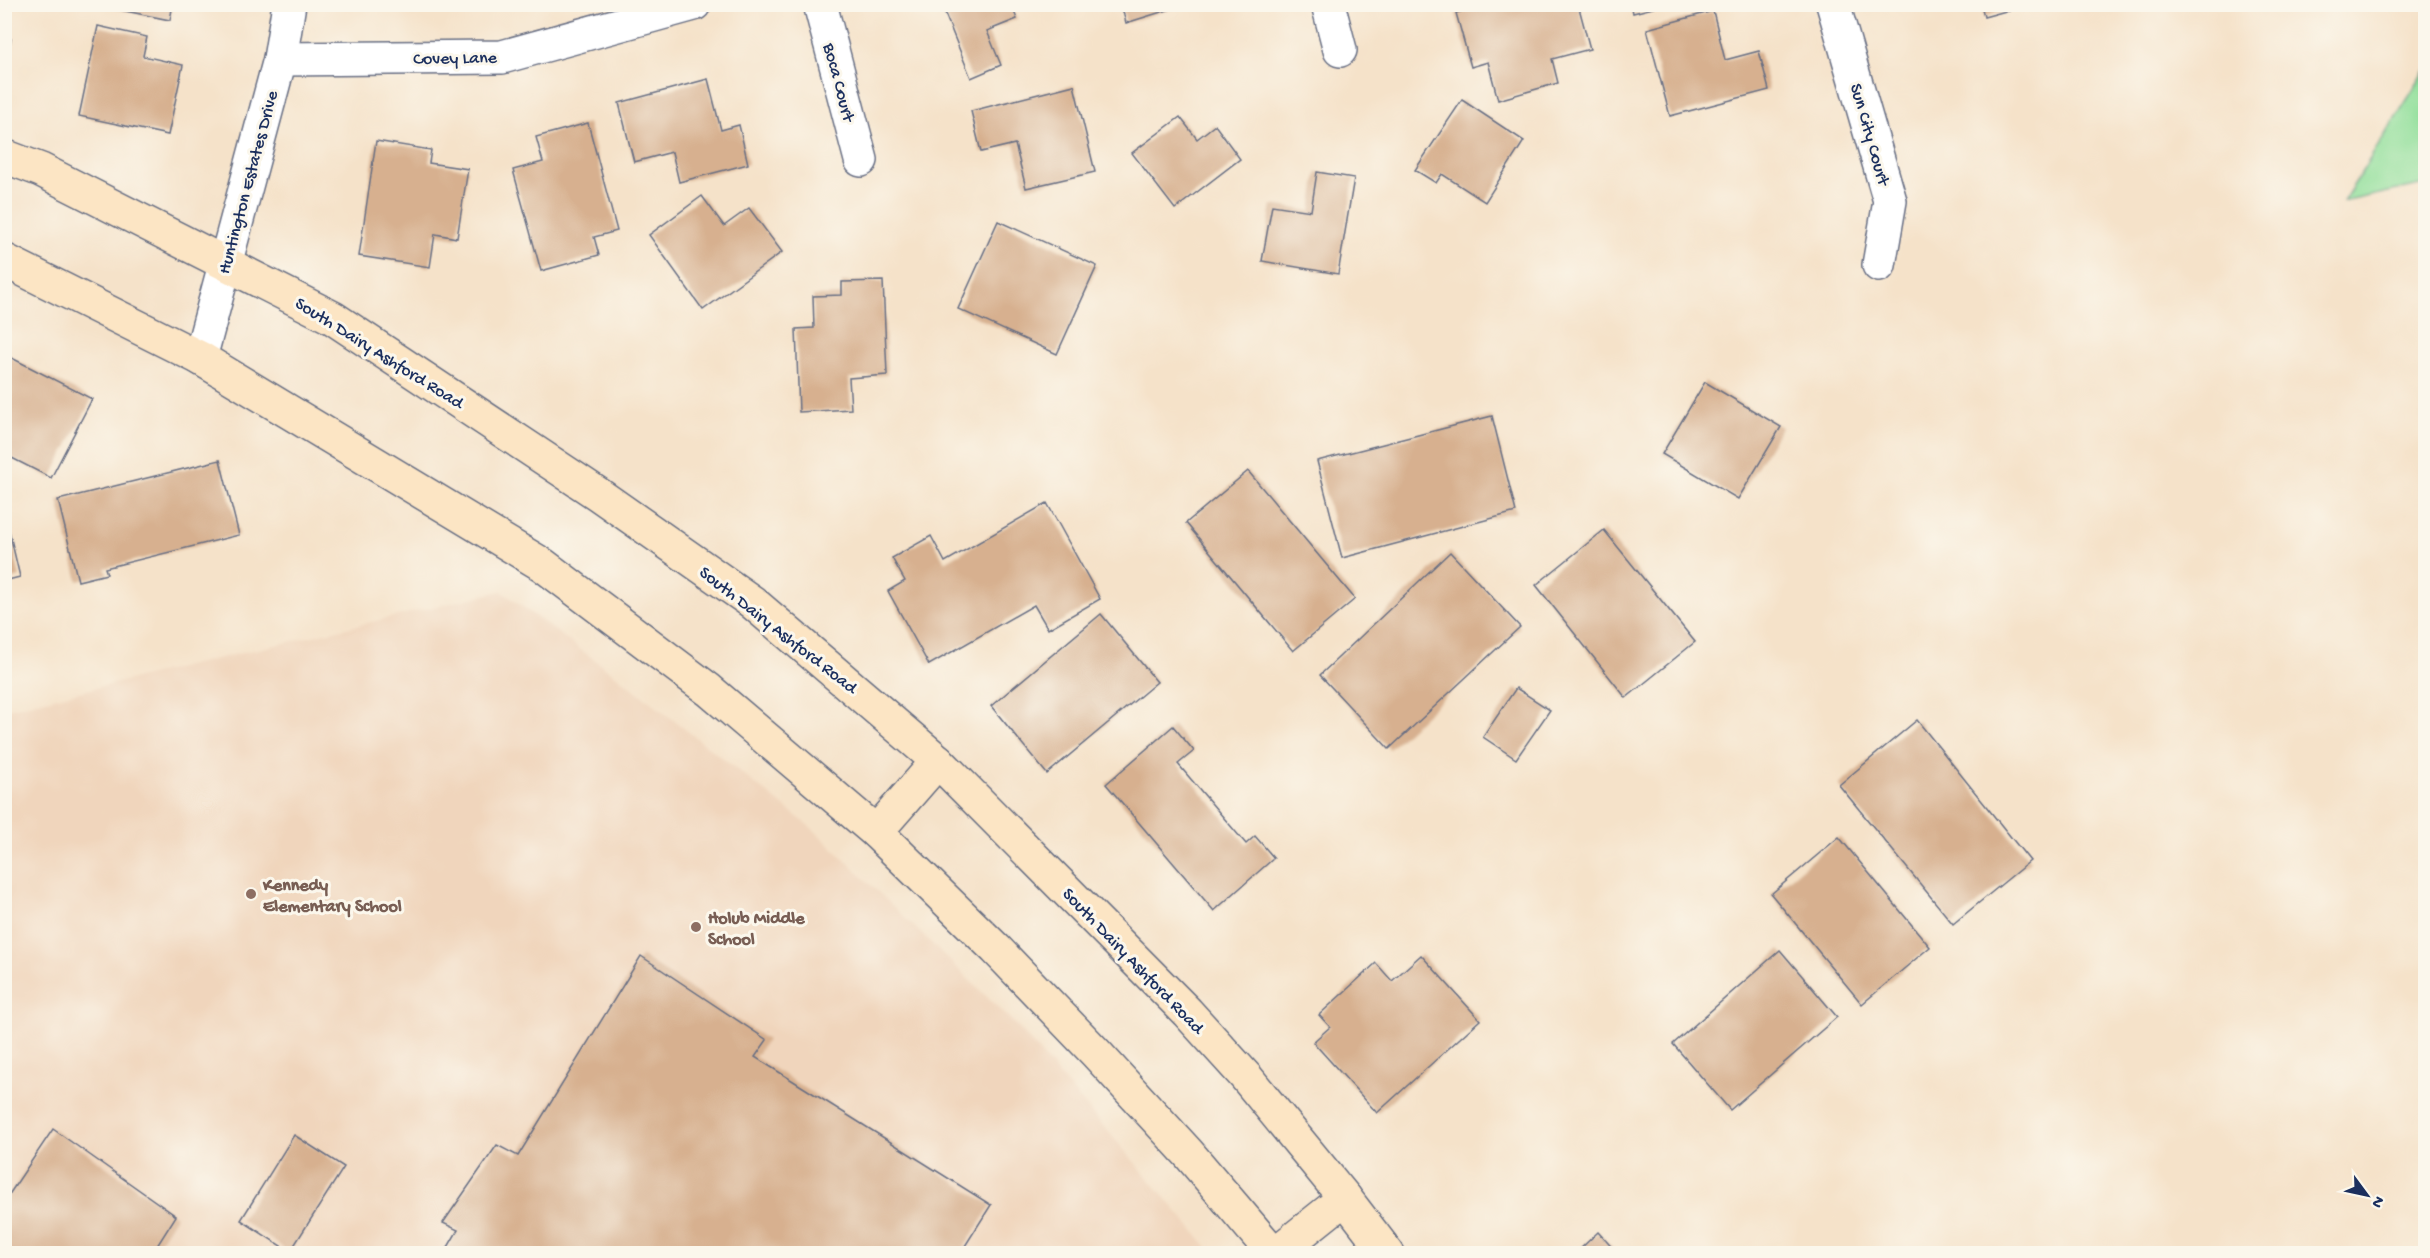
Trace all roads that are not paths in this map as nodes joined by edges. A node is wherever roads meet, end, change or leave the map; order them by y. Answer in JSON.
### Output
{"nodes":[{"id":1,"x":289,"y":4,"type":"edge"},
{"id":2,"x":694,"y":4,"type":"edge"},
{"id":3,"x":820,"y":4,"type":"edge"},
{"id":4,"x":1328,"y":4,"type":"edge"},
{"id":5,"x":1833,"y":4,"type":"edge"},
{"id":6,"x":1340,"y":50,"type":"dead end"},
{"id":7,"x":280,"y":59,"type":"junction"},
{"id":8,"x":4,"y":156,"type":"edge"},
{"id":9,"x":861,"y":160,"type":"dead end"},
{"id":10,"x":4,"y":260,"type":"edge"},
{"id":11,"x":225,"y":262,"type":"junction"},
{"id":12,"x":1879,"y":265,"type":"dead end"},
{"id":13,"x":200,"y":358,"type":"junction"},
{"id":14,"x":938,"y":761,"type":"junction"},
{"id":15,"x":876,"y":832,"type":"junction"},
{"id":16,"x":1345,"y":1198,"type":"junction"},
{"id":17,"x":1274,"y":1254,"type":"edge"},
{"id":18,"x":1388,"y":1254,"type":"edge"}],
"edges":[{"from":1,"to":7,"type":"street","name":"Huntington Estates Drive"},
{"from":2,"to":7,"type":"street","name":"Covey Lane"},
{"from":3,"to":9,"type":"street","name":"Boca Court"},
{"from":4,"to":6,"type":"street"},
{"from":5,"to":12,"type":"street","name":"Sun City Court"},
{"from":7,"to":11,"type":"street","name":"Huntington Estates Drive"},
{"from":8,"to":11,"type":"main road","name":"South Dairy Ashford Road"},
{"from":10,"to":13,"type":"main road"},
{"from":11,"to":13,"type":"street","name":"Huntington Estates Drive"},
{"from":11,"to":14,"type":"main road","name":"South Dairy Ashford Road"},
{"from":13,"to":15,"type":"main road"},
{"from":14,"to":15,"type":"main road"},
{"from":14,"to":16,"type":"main road","name":"South Dairy Ashford Road"},
{"from":15,"to":17,"type":"main road"},
{"from":16,"to":17,"type":"main road"},
{"from":16,"to":18,"type":"main road","name":"South Dairy Ashford Road"}]}
